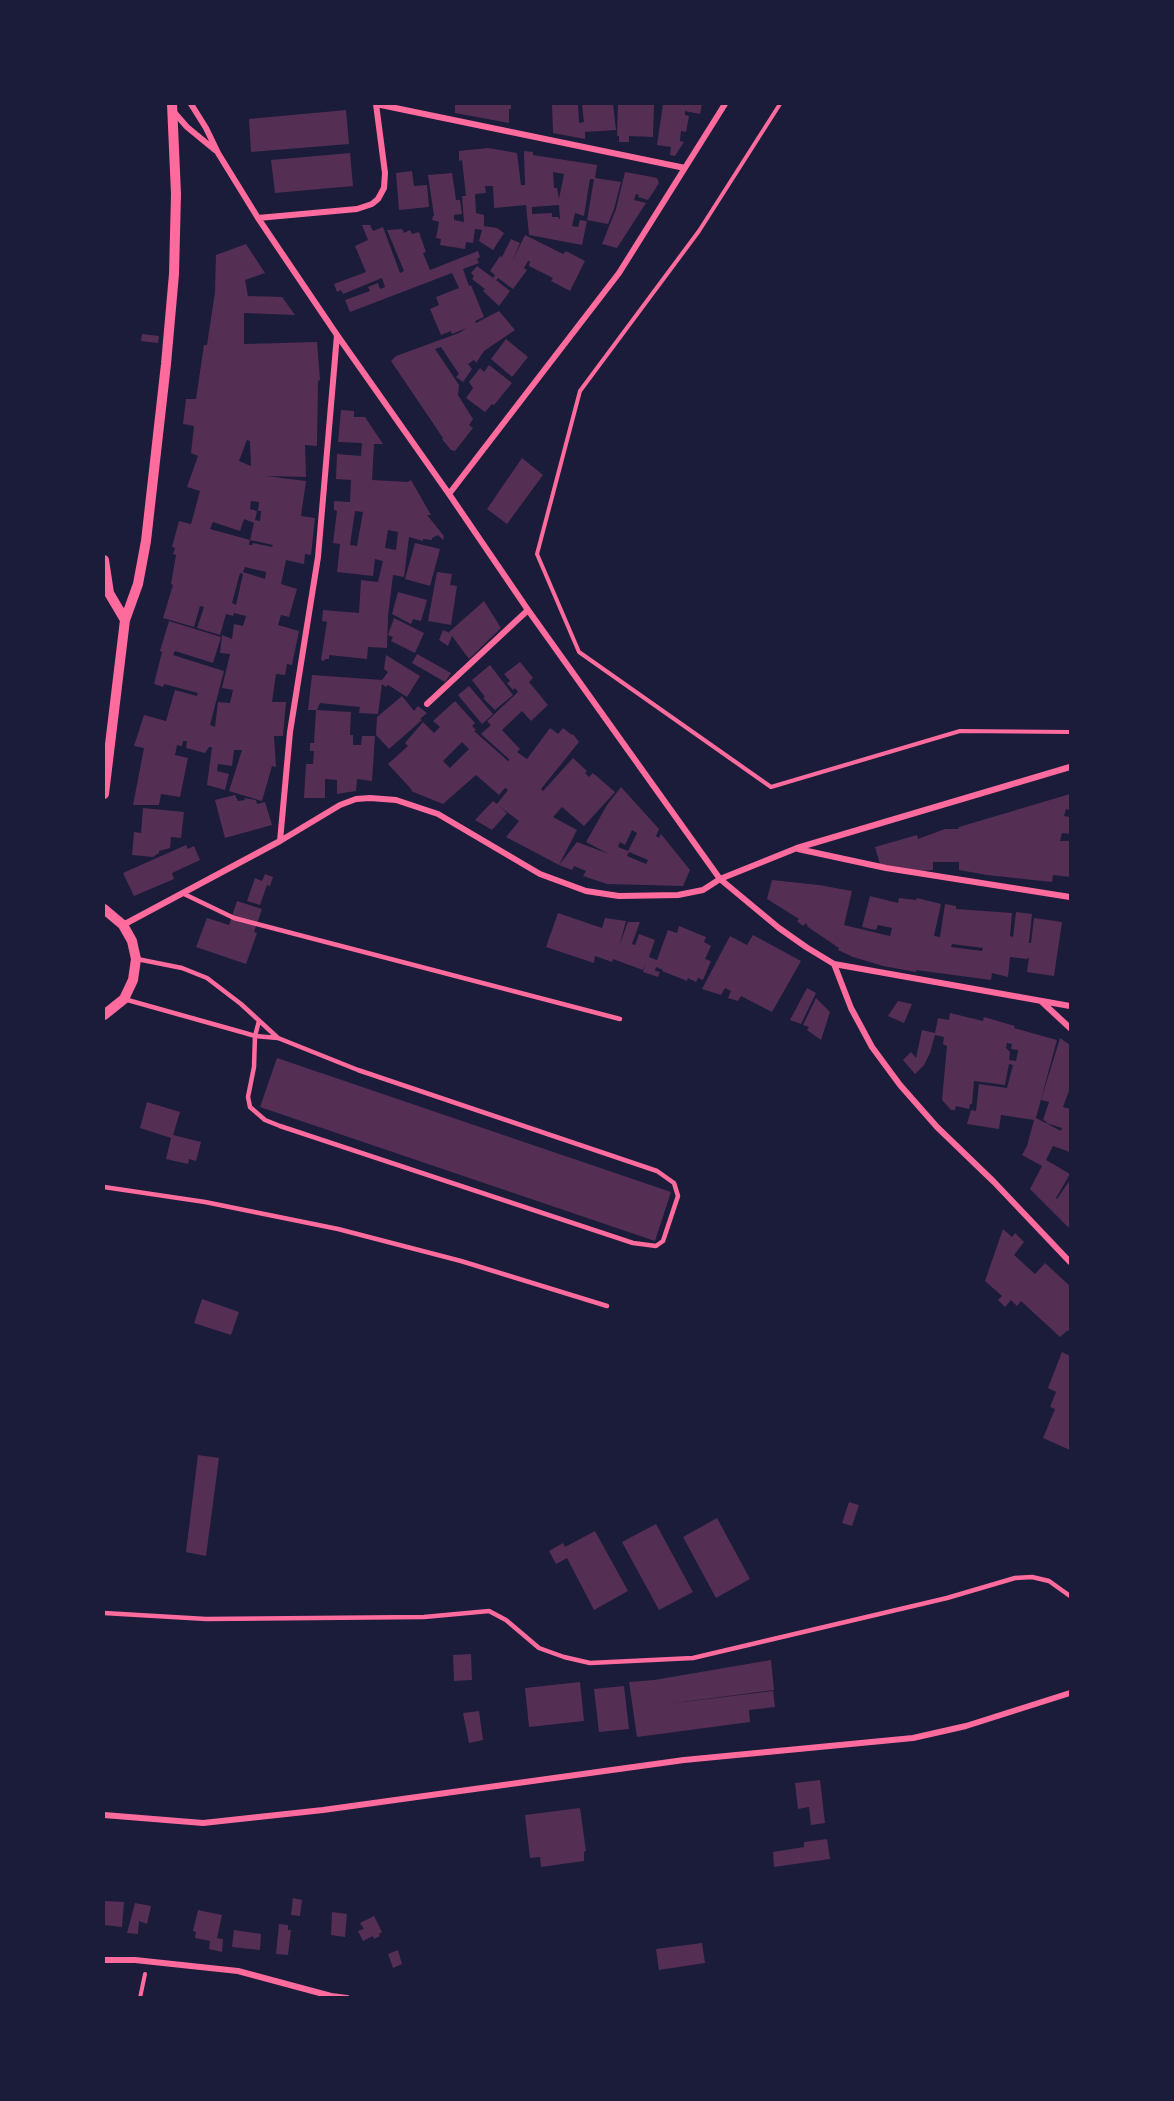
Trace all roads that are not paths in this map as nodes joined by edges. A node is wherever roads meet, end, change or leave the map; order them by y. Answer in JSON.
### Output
{"nodes":[{"id":1,"x":191,"y":104,"type":"edge"},
{"id":2,"x":376,"y":104,"type":"edge"},
{"id":3,"x":725,"y":104,"type":"edge"},
{"id":4,"x":172,"y":107,"type":"edge"},
{"id":5,"x":218,"y":153,"type":"junction"},
{"id":6,"x":685,"y":168,"type":"junction"},
{"id":7,"x":258,"y":218,"type":"junction"},
{"id":8,"x":337,"y":334,"type":"junction"},
{"id":9,"x":450,"y":494,"type":"junction"},
{"id":10,"x":104,"y":560,"type":"edge"},
{"id":11,"x":106,"y":592,"type":"edge"},
{"id":12,"x":528,"y":610,"type":"junction"},
{"id":13,"x":125,"y":620,"type":"junction"},
{"id":14,"x":427,"y":704,"type":"dead end"},
{"id":15,"x":1071,"y":767,"type":"edge"},
{"id":16,"x":104,"y":794,"type":"edge"},
{"id":17,"x":280,"y":841,"type":"junction"},
{"id":18,"x":797,"y":848,"type":"junction"},
{"id":19,"x":720,"y":879,"type":"junction"},
{"id":20,"x":182,"y":893,"type":"junction"},
{"id":21,"x":1071,"y":897,"type":"edge"},
{"id":22,"x":104,"y":909,"type":"edge"},
{"id":23,"x":123,"y":924,"type":"junction"},
{"id":24,"x":136,"y":959,"type":"junction"},
{"id":25,"x":834,"y":964,"type":"junction"},
{"id":26,"x":124,"y":999,"type":"junction"},
{"id":27,"x":1042,"y":1002,"type":"junction"},
{"id":28,"x":1071,"y":1006,"type":"edge"},
{"id":29,"x":104,"y":1015,"type":"edge"},
{"id":30,"x":620,"y":1019,"type":"dead end"},
{"id":31,"x":259,"y":1021,"type":"junction"},
{"id":32,"x":1071,"y":1028,"type":"edge"},
{"id":33,"x":255,"y":1036,"type":"junction"},
{"id":34,"x":278,"y":1038,"type":"junction"},
{"id":35,"x":104,"y":1187,"type":"edge"},
{"id":36,"x":1071,"y":1262,"type":"edge"},
{"id":37,"x":607,"y":1306,"type":"dead end"},
{"id":38,"x":1071,"y":1596,"type":"edge"},
{"id":39,"x":104,"y":1613,"type":"edge"},
{"id":40,"x":1071,"y":1693,"type":"edge"},
{"id":41,"x":104,"y":1815,"type":"edge"},
{"id":42,"x":104,"y":1960,"type":"edge"},
{"id":43,"x":347,"y":1998,"type":"edge"}],
"edges":[{"from":1,"to":5,"type":"street"},
{"from":2,"to":6,"type":"street"},
{"from":2,"to":7,"type":"street"},
{"from":3,"to":6,"type":"street"},
{"from":4,"to":5,"type":"street"},
{"from":4,"to":13,"type":"street"},
{"from":5,"to":7,"type":"street"},
{"from":6,"to":9,"type":"street"},
{"from":7,"to":8,"type":"street"},
{"from":8,"to":9,"type":"street"},
{"from":8,"to":17,"type":"street"},
{"from":9,"to":12,"type":"street"},
{"from":10,"to":11,"type":"street"},
{"from":11,"to":13,"type":"street"},
{"from":12,"to":14,"type":"street"},
{"from":12,"to":19,"type":"street"},
{"from":13,"to":16,"type":"street"},
{"from":15,"to":18,"type":"street"},
{"from":17,"to":19,"type":"street"},
{"from":17,"to":20,"type":"street"},
{"from":18,"to":19,"type":"street"},
{"from":18,"to":21,"type":"street"},
{"from":19,"to":25,"type":"street"},
{"from":20,"to":23,"type":"street"},
{"from":20,"to":30,"type":"lane"},
{"from":22,"to":23,"type":"street"},
{"from":23,"to":24,"type":"street"},
{"from":24,"to":26,"type":"street"},
{"from":24,"to":31,"type":"lane"},
{"from":25,"to":27,"type":"street"},
{"from":25,"to":36,"type":"street"},
{"from":26,"to":29,"type":"street"},
{"from":26,"to":33,"type":"lane"},
{"from":27,"to":28,"type":"street"},
{"from":27,"to":32,"type":"street"},
{"from":31,"to":33,"type":"lane"},
{"from":31,"to":34,"type":"lane"},
{"from":33,"to":34,"type":"lane"},
{"from":33,"to":34,"type":"lane"},
{"from":35,"to":37,"type":"lane"},
{"from":38,"to":39,"type":"lane"},
{"from":40,"to":41,"type":"street"},
{"from":42,"to":43,"type":"street"}]}
